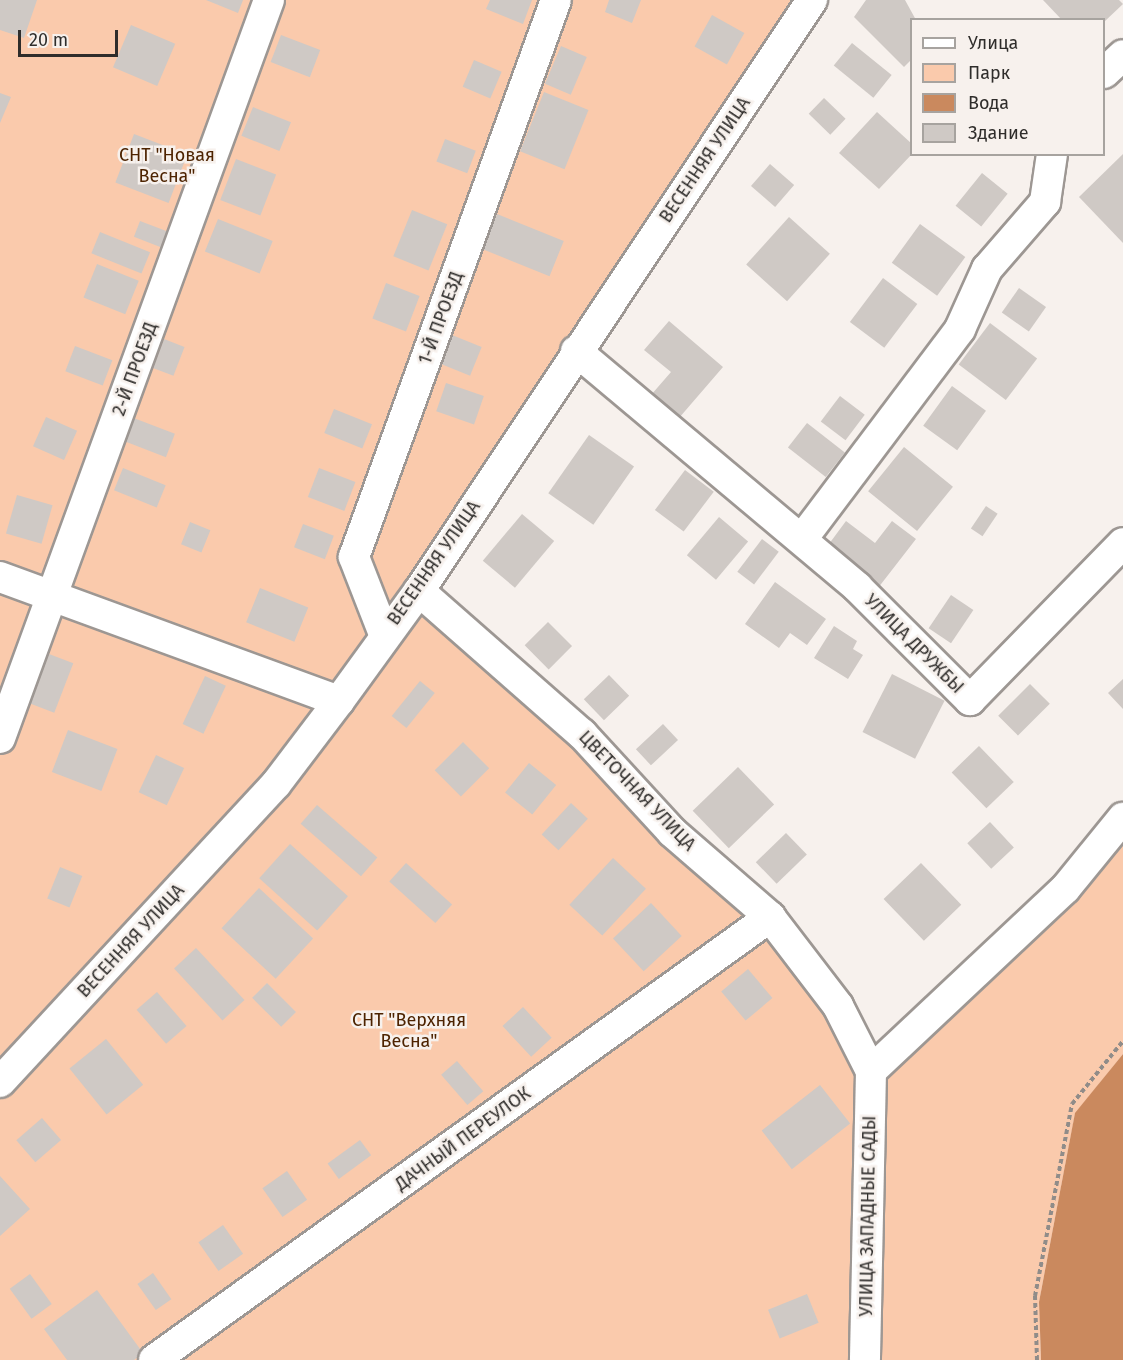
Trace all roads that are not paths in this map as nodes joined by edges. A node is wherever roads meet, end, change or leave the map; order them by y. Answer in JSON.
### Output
{"nodes":[{"id":1,"x":269,"y":0,"type":"edge"},
{"id":2,"x":556,"y":0,"type":"edge"},
{"id":3,"x":812,"y":0,"type":"edge"},
{"id":4,"x":1123,"y":55,"type":"edge"},
{"id":5,"x":1105,"y":72,"type":"edge"},
{"id":6,"x":1052,"y":156,"type":"edge"},
{"id":7,"x":576,"y":351,"type":"junction"},
{"id":8,"x":802,"y":538,"type":"junction"},
{"id":9,"x":1123,"y":543,"type":"edge"},
{"id":10,"x":0,"y":577,"type":"edge"},
{"id":11,"x":419,"y":591,"type":"junction"},
{"id":12,"x":52,"y":597,"type":"junction"},
{"id":13,"x":384,"y":634,"type":"junction"},
{"id":14,"x":339,"y":702,"type":"junction"},
{"id":15,"x":0,"y":738,"type":"edge"},
{"id":16,"x":1123,"y":818,"type":"edge"},
{"id":17,"x":770,"y":917,"type":"junction"},
{"id":18,"x":871,"y":1071,"type":"junction"},
{"id":19,"x":0,"y":1082,"type":"edge"},
{"id":20,"x":154,"y":1360,"type":"edge"},
{"id":21,"x":866,"y":1360,"type":"edge"}],
"edges":[{"from":1,"to":12,"type":"street","name":"2-Й ПРОЕЗД"},
{"from":2,"to":13,"type":"street","name":"1-Й ПРОЕЗД"},
{"from":3,"to":7,"type":"street","name":"ВЕСЕННЯЯ УЛИЦА"},
{"from":4,"to":5,"type":"street"},
{"from":6,"to":8,"type":"street"},
{"from":7,"to":8,"type":"street","name":"УЛИЦА ДРУЖБЫ"},
{"from":7,"to":11,"type":"street","name":"ВЕСЕННЯЯ УЛИЦА"},
{"from":8,"to":9,"type":"street","name":"УЛИЦА ДРУЖБЫ"},
{"from":10,"to":12,"type":"street"},
{"from":11,"to":13,"type":"street","name":"ВЕСЕННЯЯ УЛИЦА"},
{"from":11,"to":17,"type":"street","name":"ЦВЕТОЧНАЯ УЛИЦА"},
{"from":12,"to":14,"type":"street"},
{"from":12,"to":15,"type":"street","name":"2-Й ПРОЕЗД"},
{"from":13,"to":14,"type":"street","name":"ВЕСЕННЯЯ УЛИЦА"},
{"from":14,"to":19,"type":"street","name":"ВЕСЕННЯЯ УЛИЦА"},
{"from":16,"to":18,"type":"street"},
{"from":17,"to":18,"type":"street","name":"ЦВЕТОЧНАЯ УЛИЦА"},
{"from":17,"to":20,"type":"street","name":"ДАЧНЫЙ ПЕРЕУЛОК"},
{"from":18,"to":21,"type":"street","name":"УЛИЦА ЗАПАДНЫЕ САДЫ"}]}
